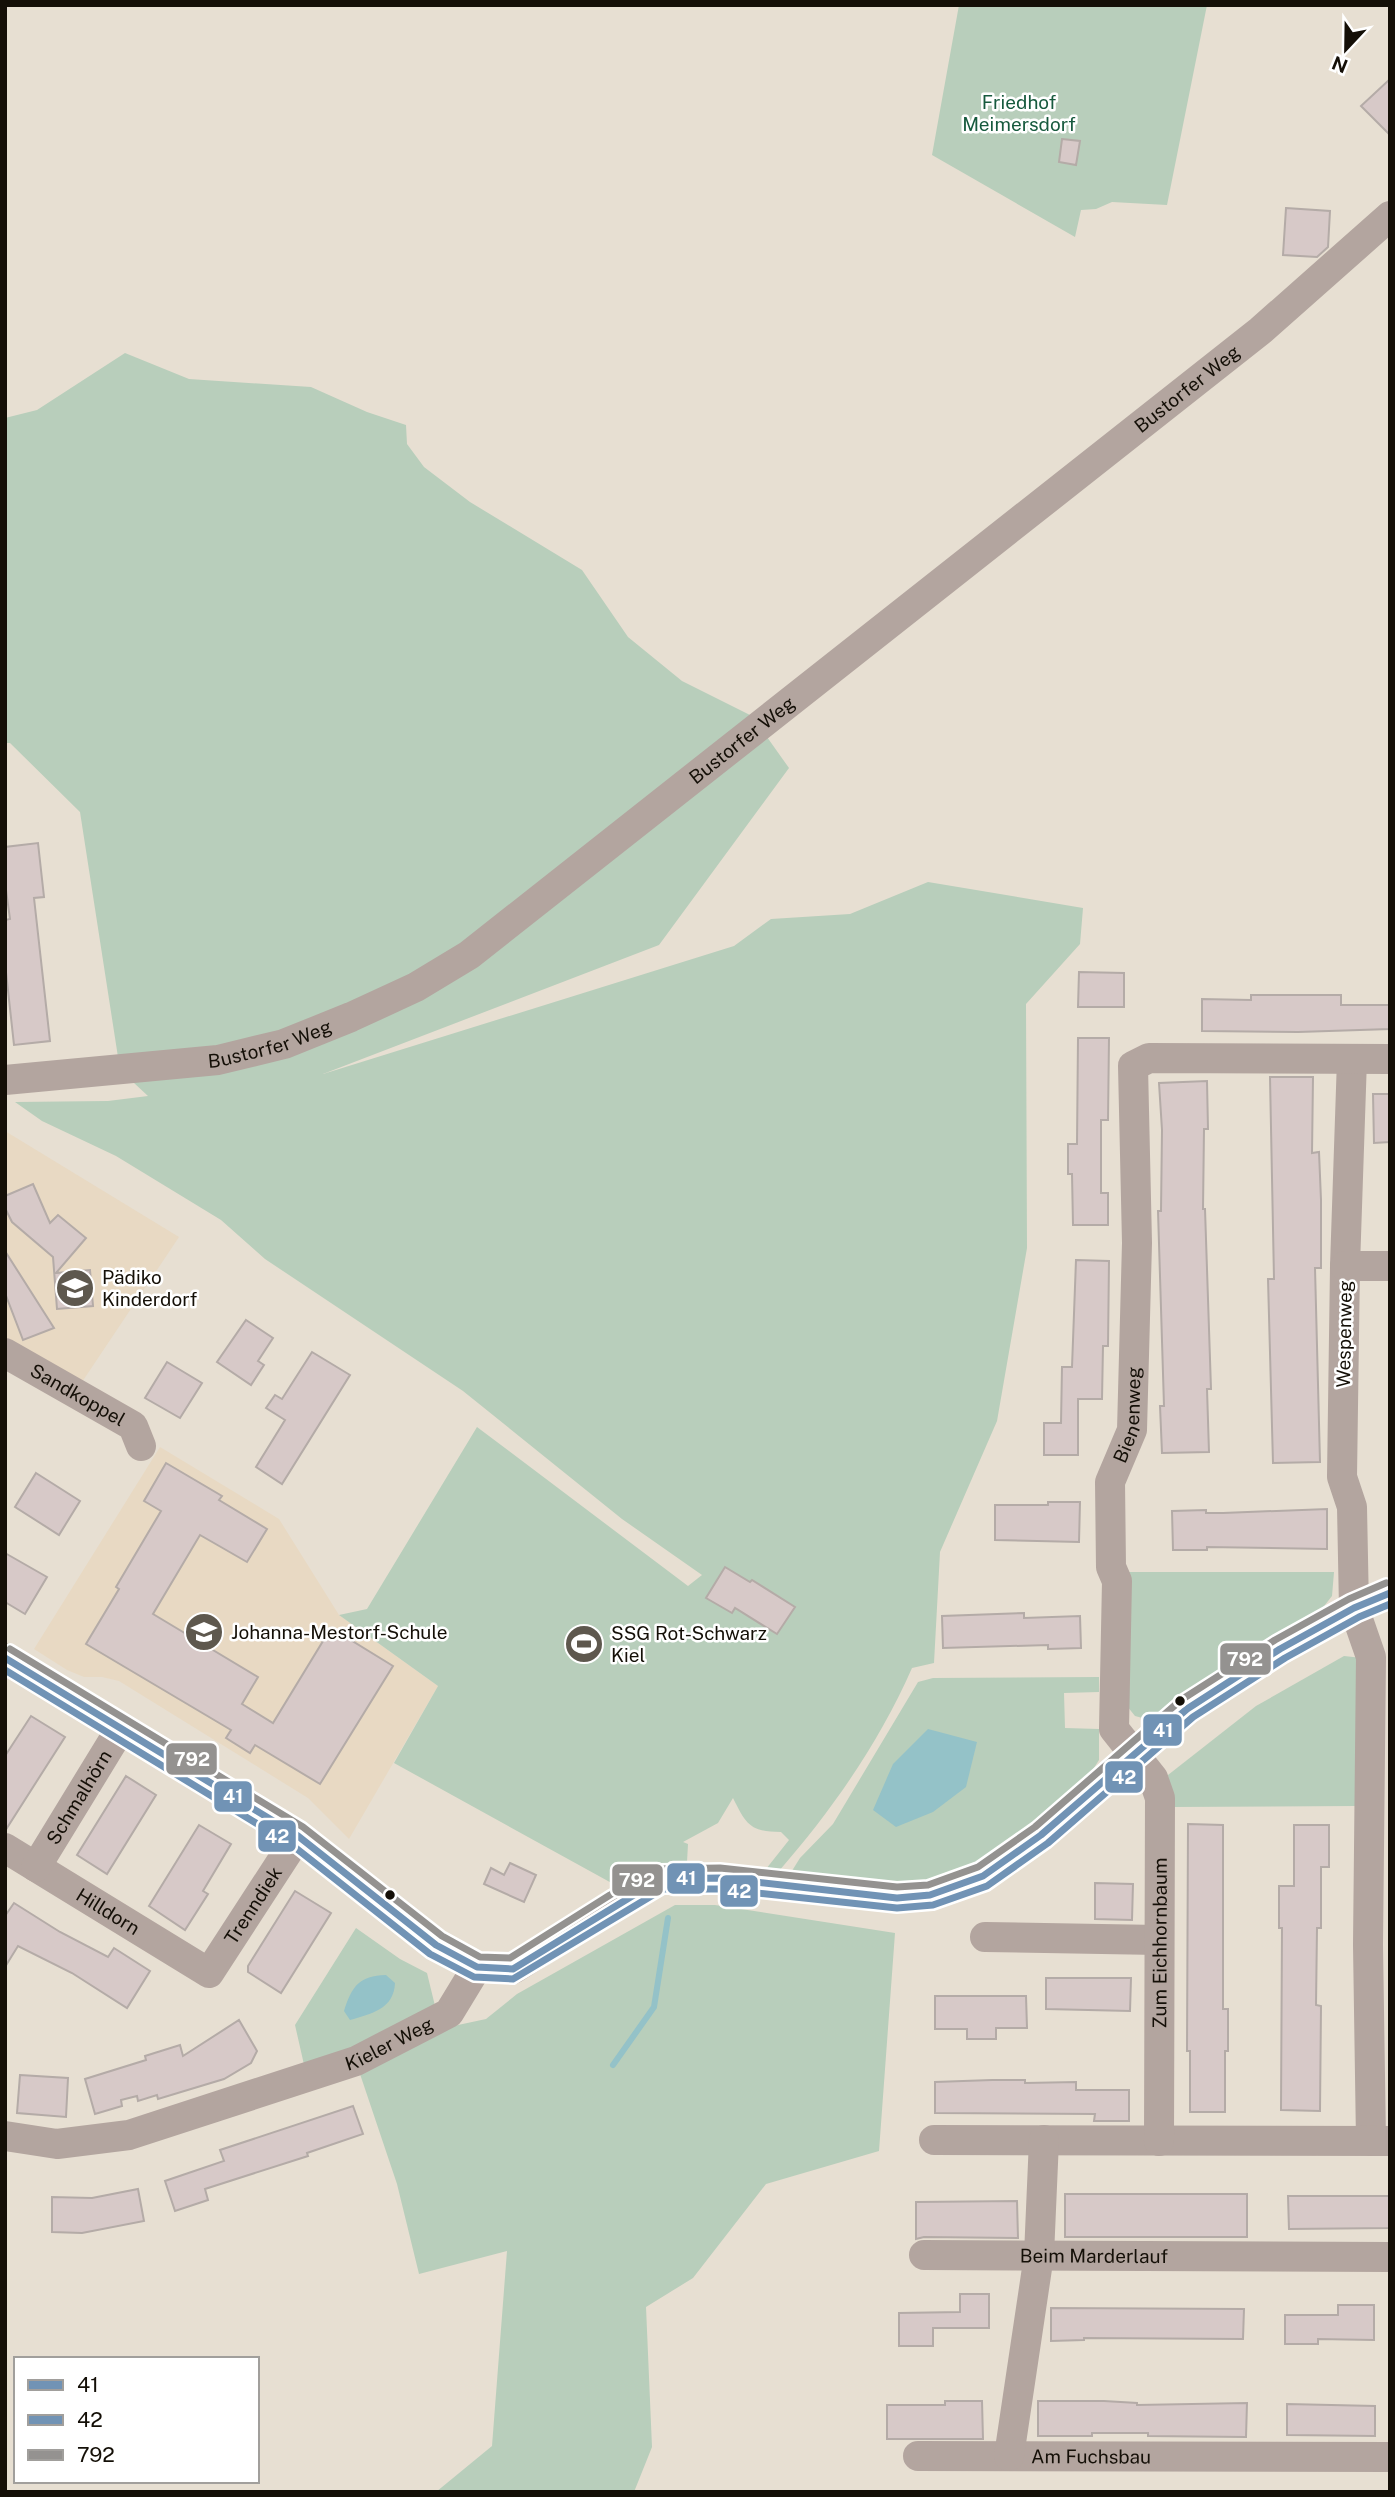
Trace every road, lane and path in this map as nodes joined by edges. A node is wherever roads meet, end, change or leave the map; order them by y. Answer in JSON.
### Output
{"nodes":[{"id":1,"x":1390,"y":216,"type":"edge"},
{"id":2,"x":1352,"y":1059,"type":"junction"},
{"id":3,"x":1390,"y":1059,"type":"edge"},
{"id":4,"x":5,"y":1080,"type":"edge"},
{"id":5,"x":1345,"y":1266,"type":"junction"},
{"id":6,"x":1390,"y":1266,"type":"edge"},
{"id":7,"x":5,"y":1353,"type":"edge"},
{"id":8,"x":141,"y":1446,"type":"dead end"},
{"id":9,"x":1390,"y":1593,"type":"edge"},
{"id":10,"x":1354,"y":1608,"type":"junction"},
{"id":11,"x":5,"y":1658,"type":"edge"},
{"id":12,"x":121,"y":1728,"type":"junction"},
{"id":13,"x":1379,"y":1751,"type":"edge"},
{"id":14,"x":1134,"y":1755,"type":"junction"},
{"id":15,"x":298,"y":1836,"type":"junction"},
{"id":16,"x":5,"y":1848,"type":"edge"},
{"id":17,"x":36,"y":1867,"type":"junction"},
{"id":18,"x":985,"y":1937,"type":"dead end"},
{"id":19,"x":1158,"y":1940,"type":"junction"},
{"id":20,"x":1379,"y":1945,"type":"edge"},
{"id":21,"x":477,"y":1967,"type":"junction"},
{"id":22,"x":209,"y":1973,"type":"joint"},
{"id":23,"x":5,"y":2136,"type":"edge"},
{"id":24,"x":934,"y":2140,"type":"dead end"},
{"id":25,"x":1044,"y":2140,"type":"junction"},
{"id":26,"x":1159,"y":2141,"type":"junction"},
{"id":27,"x":1380,"y":2141,"type":"edge"},
{"id":28,"x":924,"y":2255,"type":"dead end"},
{"id":29,"x":1039,"y":2255,"type":"junction"},
{"id":30,"x":1390,"y":2257,"type":"edge"},
{"id":31,"x":918,"y":2456,"type":"dead end"},
{"id":32,"x":1009,"y":2456,"type":"junction"},
{"id":33,"x":1390,"y":2457,"type":"edge"}],
"edges":[{"from":1,"to":4,"type":"street","name":"Bustorfer Weg"},
{"from":2,"to":3,"type":"street"},
{"from":2,"to":5,"type":"street","name":"Wespenweg"},
{"from":2,"to":14,"type":"street","name":"Bienenweg"},
{"from":5,"to":6,"type":"street"},
{"from":5,"to":10,"type":"street","name":"Wespenweg"},
{"from":7,"to":8,"type":"street","name":"Sandkoppel"},
{"from":9,"to":10,"type":"street"},
{"from":10,"to":13,"type":"street","name":"Wespenweg"},
{"from":10,"to":14,"type":"street"},
{"from":11,"to":12,"type":"street"},
{"from":12,"to":15,"type":"street"},
{"from":12,"to":17,"type":"street","name":"Schmalhörn"},
{"from":13,"to":20,"type":"street","name":"Wespenweg"},
{"from":14,"to":19,"type":"street","name":"Zum Eichhornbaum"},
{"from":14,"to":21,"type":"street"},
{"from":15,"to":21,"type":"street"},
{"from":15,"to":22,"type":"street","name":"Trenndiek"},
{"from":16,"to":17,"type":"street","name":"Hilldorn"},
{"from":17,"to":22,"type":"street","name":"Hilldorn"},
{"from":18,"to":19,"type":"street"},
{"from":19,"to":26,"type":"street","name":"Zum Eichhornbaum"},
{"from":20,"to":27,"type":"street","name":"Wespenweg"},
{"from":21,"to":23,"type":"street","name":"Kieler Weg"},
{"from":24,"to":25,"type":"street"},
{"from":25,"to":26,"type":"street"},
{"from":25,"to":29,"type":"street"},
{"from":26,"to":27,"type":"street"},
{"from":28,"to":29,"type":"street","name":"Beim Marderlauf"},
{"from":29,"to":30,"type":"street","name":"Beim Marderlauf"},
{"from":29,"to":32,"type":"street"},
{"from":31,"to":32,"type":"street","name":"Am Fuchsbau"},
{"from":32,"to":33,"type":"street","name":"Am Fuchsbau"}]}
